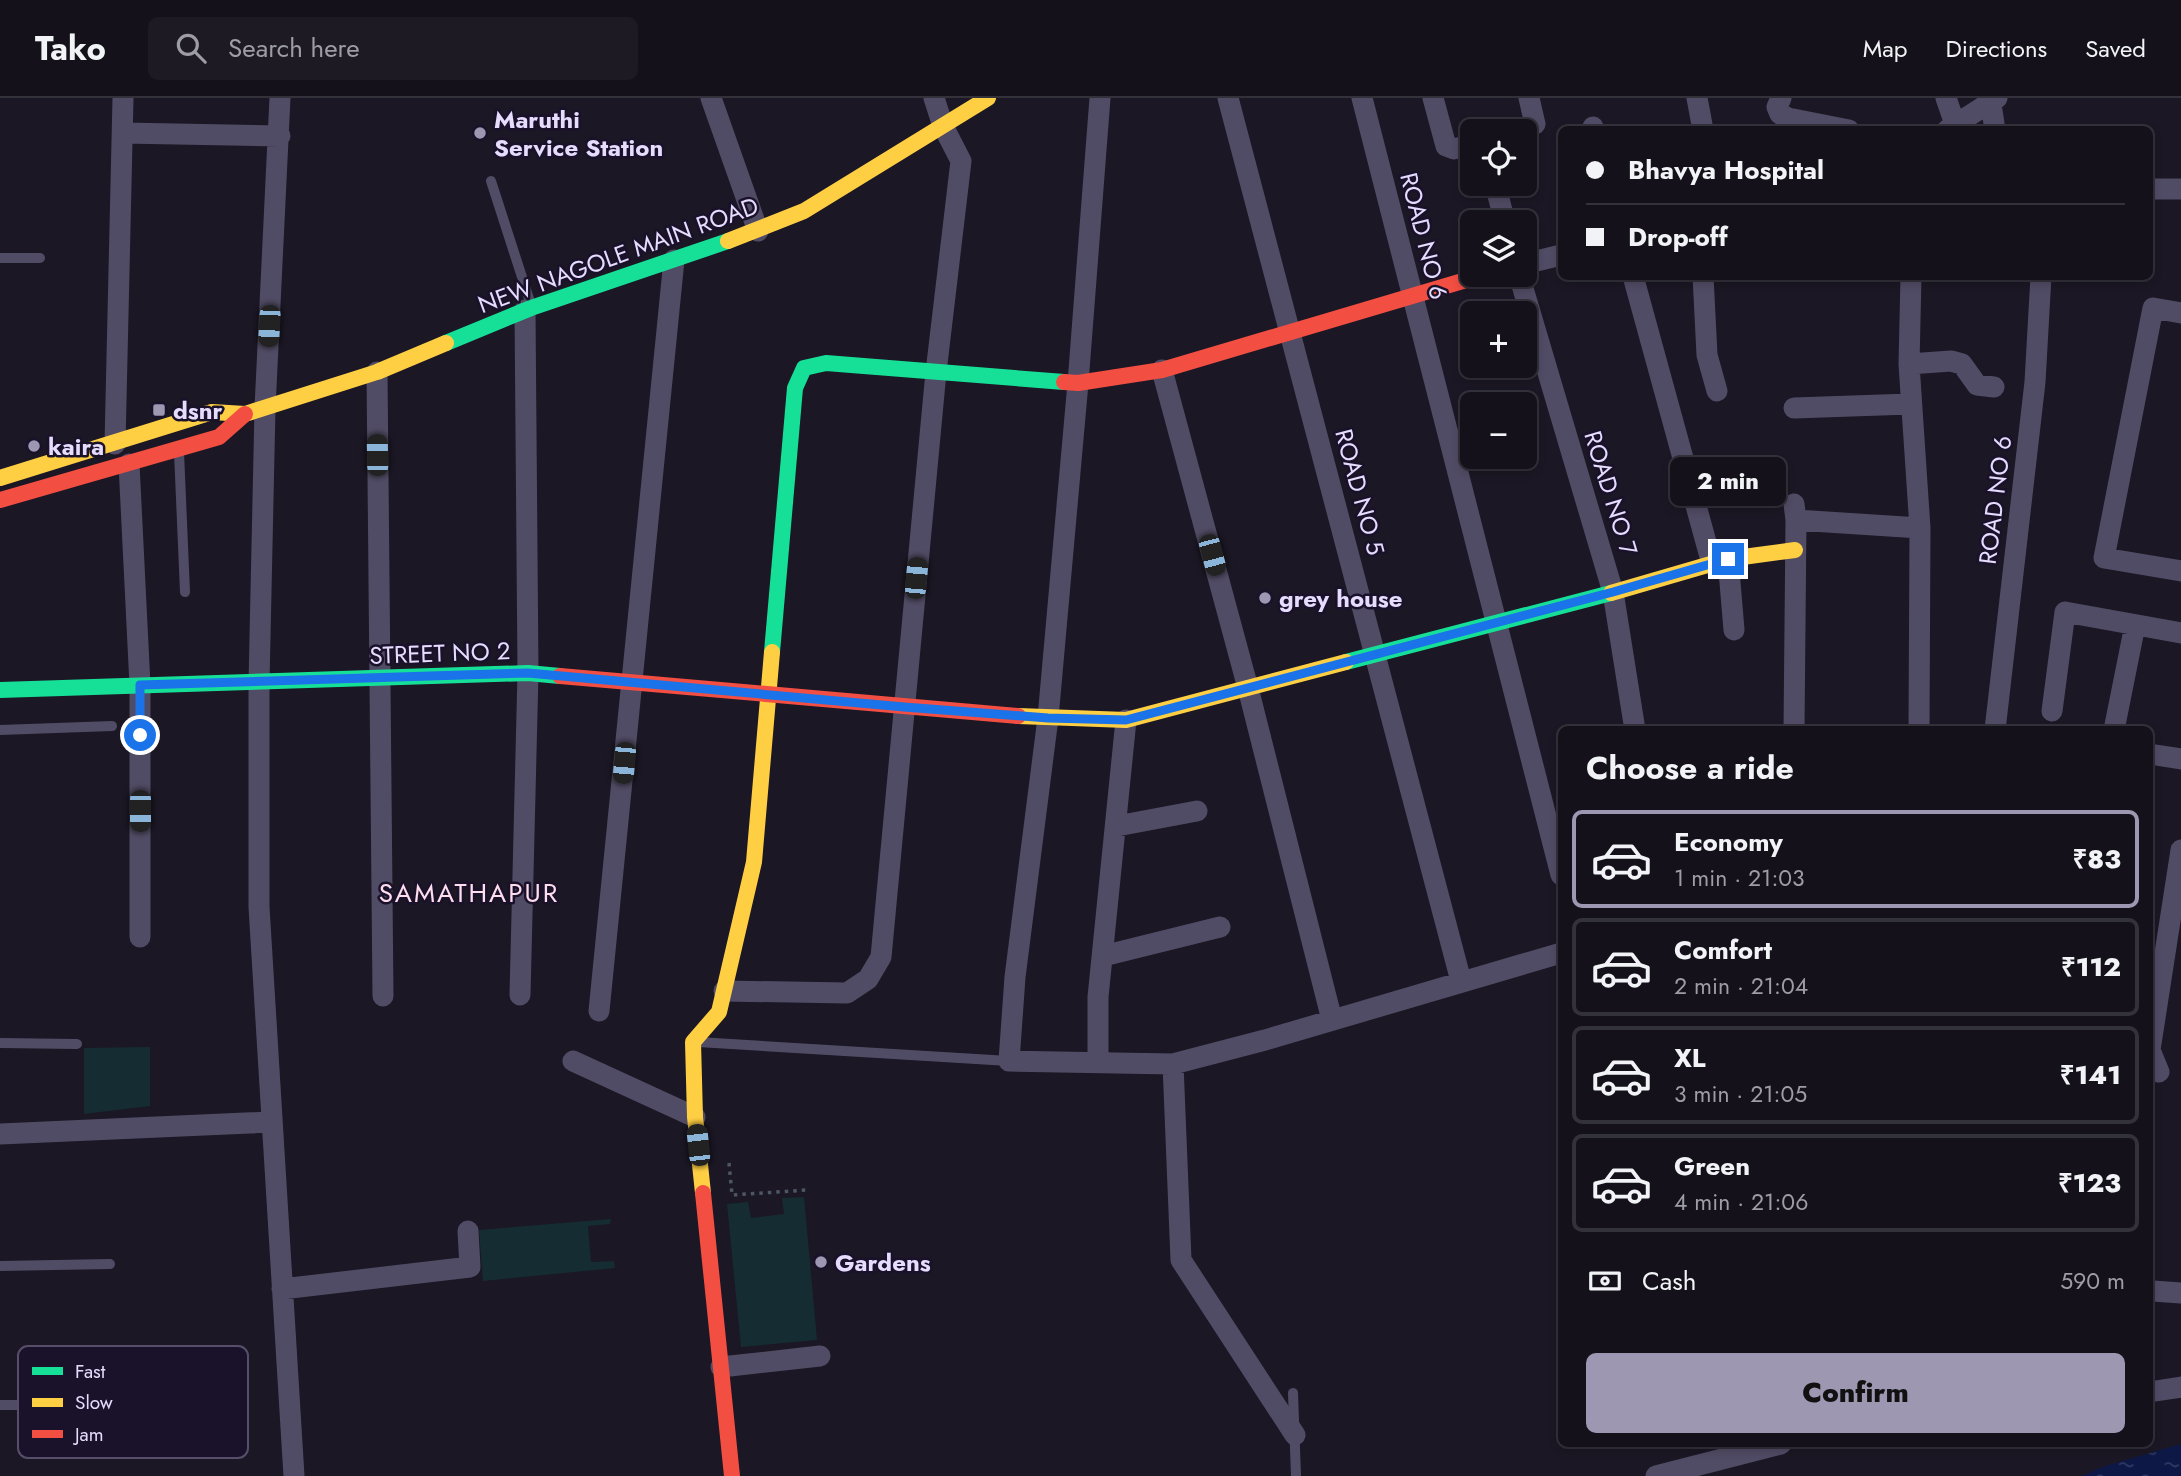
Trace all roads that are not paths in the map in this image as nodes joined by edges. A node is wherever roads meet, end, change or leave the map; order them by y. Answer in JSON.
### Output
{"nodes":[{"id":1,"x":122,"y":98,"type":"edge"},
{"id":2,"x":281,"y":98,"type":"edge"},
{"id":3,"x":711,"y":98,"type":"edge"},
{"id":4,"x":934,"y":98,"type":"edge"},
{"id":5,"x":988,"y":98,"type":"edge"},
{"id":6,"x":1100,"y":98,"type":"edge"},
{"id":7,"x":1228,"y":98,"type":"edge"},
{"id":8,"x":1362,"y":98,"type":"edge"},
{"id":9,"x":1433,"y":98,"type":"edge"},
{"id":10,"x":1529,"y":98,"type":"edge"},
{"id":11,"x":1697,"y":98,"type":"edge"},
{"id":12,"x":1781,"y":98,"type":"edge"},
{"id":13,"x":1946,"y":98,"type":"edge"},
{"id":14,"x":1994,"y":101,"type":"edge"},
{"id":15,"x":1534,"y":119,"type":"edge"},
{"id":16,"x":943,"y":126,"type":"junction"},
{"id":17,"x":1702,"y":126,"type":"edge"},
{"id":18,"x":1829,"y":126,"type":"edge"},
{"id":19,"x":1951,"y":126,"type":"edge"},
{"id":20,"x":1953,"y":126,"type":"edge"},
{"id":21,"x":1995,"y":126,"type":"edge"},
{"id":22,"x":123,"y":133,"type":"junction"},
{"id":23,"x":280,"y":136,"type":"junction"},
{"id":24,"x":1460,"y":147,"type":"edge"},
{"id":25,"x":491,"y":180,"type":"dead end"},
{"id":26,"x":2153,"y":189,"type":"edge"},
{"id":27,"x":2181,"y":189,"type":"edge"},
{"id":28,"x":758,"y":231,"type":"junction"},
{"id":29,"x":1558,"y":256,"type":"edge"},
{"id":30,"x":0,"y":258,"type":"edge"},
{"id":31,"x":40,"y":258,"type":"dead end"},
{"id":32,"x":674,"y":260,"type":"junction"},
{"id":33,"x":1537,"y":261,"type":"edge"},
{"id":34,"x":1634,"y":280,"type":"edge"},
{"id":35,"x":1703,"y":280,"type":"edge"},
{"id":36,"x":1911,"y":280,"type":"edge"},
{"id":37,"x":2041,"y":280,"type":"edge"},
{"id":38,"x":1460,"y":281,"type":"edge"},
{"id":39,"x":1523,"y":287,"type":"edge"},
{"id":40,"x":1411,"y":294,"type":"junction"},
{"id":41,"x":528,"y":309,"type":"junction"},
{"id":42,"x":2181,"y":313,"type":"edge"},
{"id":43,"x":1290,"y":331,"type":"junction"},
{"id":44,"x":1909,"y":364,"type":"junction"},
{"id":45,"x":1162,"y":370,"type":"junction"},
{"id":46,"x":377,"y":372,"type":"junction"},
{"id":47,"x":936,"y":372,"type":"junction"},
{"id":48,"x":1078,"y":383,"type":"junction"},
{"id":49,"x":1994,"y":387,"type":"dead end"},
{"id":50,"x":1717,"y":391,"type":"dead end"},
{"id":51,"x":1910,"y":404,"type":"junction"},
{"id":52,"x":1794,"y":408,"type":"dead end"},
{"id":53,"x":255,"y":411,"type":"junction"},
{"id":54,"x":115,"y":444,"type":"junction"},
{"id":55,"x":178,"y":449,"type":"junction"},
{"id":56,"x":129,"y":464,"type":"junction"},
{"id":57,"x":0,"y":478,"type":"edge"},
{"id":58,"x":0,"y":500,"type":"edge"},
{"id":59,"x":1920,"y":528,"type":"junction"},
{"id":60,"x":1795,"y":550,"type":"junction"},
{"id":61,"x":1720,"y":562,"type":"junction"},
{"id":62,"x":2181,"y":571,"type":"edge"},
{"id":63,"x":185,"y":592,"type":"dead end"},
{"id":64,"x":1613,"y":592,"type":"junction"},
{"id":65,"x":1496,"y":623,"type":"junction"},
{"id":66,"x":2135,"y":625,"type":"junction"},
{"id":67,"x":1734,"y":630,"type":"dead end"},
{"id":68,"x":2181,"y":633,"type":"edge"},
{"id":69,"x":1376,"y":655,"type":"junction"},
{"id":70,"x":528,"y":673,"type":"junction"},
{"id":71,"x":379,"y":678,"type":"junction"},
{"id":72,"x":632,"y":681,"type":"junction"},
{"id":73,"x":259,"y":682,"type":"junction"},
{"id":74,"x":140,"y":685,"type":"junction"},
{"id":75,"x":1248,"y":688,"type":"junction"},
{"id":76,"x":0,"y":690,"type":"edge"},
{"id":77,"x":767,"y":694,"type":"junction"},
{"id":78,"x":904,"y":707,"type":"junction"},
{"id":79,"x":2052,"y":711,"type":"dead end"},
{"id":80,"x":1048,"y":718,"type":"junction"},
{"id":81,"x":1126,"y":720,"type":"junction"},
{"id":82,"x":112,"y":726,"type":"dead end"},
{"id":83,"x":1634,"y":726,"type":"edge"},
{"id":84,"x":1794,"y":726,"type":"edge"},
{"id":85,"x":1919,"y":726,"type":"edge"},
{"id":86,"x":1995,"y":726,"type":"edge"},
{"id":87,"x":2115,"y":726,"type":"edge"},
{"id":88,"x":0,"y":730,"type":"edge"},
{"id":89,"x":2153,"y":755,"type":"edge"},
{"id":90,"x":2181,"y":759,"type":"edge"},
{"id":91,"x":1197,"y":811,"type":"dead end"},
{"id":92,"x":1117,"y":826,"type":"junction"},
{"id":93,"x":2181,"y":850,"type":"edge"},
{"id":94,"x":1558,"y":863,"type":"edge"},
{"id":95,"x":1220,"y":927,"type":"dead end"},
{"id":96,"x":140,"y":937,"type":"dead end"},
{"id":97,"x":1558,"y":954,"type":"edge"},
{"id":98,"x":1103,"y":956,"type":"junction"},
{"id":99,"x":1461,"y":981,"type":"junction"},
{"id":100,"x":724,"y":991,"type":"junction"},
{"id":101,"x":520,"y":995,"type":"dead end"},
{"id":102,"x":383,"y":996,"type":"dead end"},
{"id":103,"x":599,"y":1011,"type":"dead end"},
{"id":104,"x":1332,"y":1020,"type":"junction"},
{"id":105,"x":2153,"y":1031,"type":"edge"},
{"id":106,"x":692,"y":1042,"type":"junction"},
{"id":107,"x":0,"y":1043,"type":"edge"},
{"id":108,"x":77,"y":1044,"type":"dead end"},
{"id":109,"x":2153,"y":1057,"type":"edge"},
{"id":110,"x":573,"y":1060,"type":"dead end"},
{"id":111,"x":1009,"y":1061,"type":"junction"},
{"id":112,"x":1098,"y":1063,"type":"junction"},
{"id":113,"x":1173,"y":1064,"type":"junction"},
{"id":114,"x":2159,"y":1072,"type":"dead end"},
{"id":115,"x":695,"y":1117,"type":"junction"},
{"id":116,"x":270,"y":1122,"type":"junction"},
{"id":117,"x":0,"y":1135,"type":"edge"},
{"id":118,"x":468,"y":1231,"type":"dead end"},
{"id":119,"x":110,"y":1264,"type":"dead end"},
{"id":120,"x":0,"y":1266,"type":"edge"},
{"id":121,"x":282,"y":1289,"type":"junction"},
{"id":122,"x":2153,"y":1292,"type":"dead end"},
{"id":123,"x":2181,"y":1293,"type":"edge"},
{"id":124,"x":820,"y":1356,"type":"dead end"},
{"id":125,"x":721,"y":1367,"type":"junction"},
{"id":126,"x":2181,"y":1387,"type":"edge"},
{"id":127,"x":2153,"y":1391,"type":"edge"},
{"id":128,"x":1293,"y":1393,"type":"dead end"},
{"id":129,"x":0,"y":1405,"type":"edge"},
{"id":130,"x":18,"y":1405,"type":"edge"},
{"id":131,"x":1295,"y":1435,"type":"junction"},
{"id":132,"x":1769,"y":1447,"type":"edge"},
{"id":133,"x":294,"y":1476,"type":"edge"},
{"id":134,"x":732,"y":1476,"type":"edge"},
{"id":135,"x":1296,"y":1476,"type":"edge"},
{"id":136,"x":1656,"y":1476,"type":"edge"}],
"edges":[{"from":1,"to":22,"type":"street"},
{"from":2,"to":23,"type":"street"},
{"from":3,"to":28,"type":"street"},
{"from":4,"to":16,"type":"street"},
{"from":5,"to":16,"type":"street","name":"NEW NAGOLE MAIN ROAD"},
{"from":6,"to":48,"type":"street"},
{"from":7,"to":43,"type":"street","name":"ROAD NO 5"},
{"from":8,"to":40,"type":"street","name":"ROAD NO 6"},
{"from":9,"to":24,"type":"street"},
{"from":10,"to":15,"type":"street"},
{"from":11,"to":17,"type":"street"},
{"from":12,"to":18,"type":"street"},
{"from":13,"to":19,"type":"street"},
{"from":14,"to":20,"type":"street"},
{"from":14,"to":21,"type":"street"},
{"from":16,"to":28,"type":"street","name":"NEW NAGOLE MAIN ROAD"},
{"from":16,"to":47,"type":"street"},
{"from":22,"to":23,"type":"street"},
{"from":22,"to":54,"type":"street"},
{"from":23,"to":53,"type":"street"},
{"from":25,"to":41,"type":"lane"},
{"from":26,"to":27,"type":"street"},
{"from":28,"to":32,"type":"street","name":"NEW NAGOLE MAIN ROAD"},
{"from":29,"to":33,"type":"street"},
{"from":30,"to":31,"type":"lane"},
{"from":32,"to":41,"type":"street","name":"NEW NAGOLE MAIN ROAD"},
{"from":32,"to":72,"type":"street"},
{"from":34,"to":61,"type":"street"},
{"from":35,"to":50,"type":"street"},
{"from":36,"to":44,"type":"street"},
{"from":37,"to":86,"type":"street","name":"ROAD NO 6"},
{"from":38,"to":40,"type":"street"},
{"from":39,"to":64,"type":"street","name":"ROAD NO 7"},
{"from":40,"to":43,"type":"street"},
{"from":40,"to":65,"type":"street","name":"ROAD NO 6"},
{"from":41,"to":46,"type":"street","name":"NEW NAGOLE MAIN ROAD"},
{"from":41,"to":70,"type":"street"},
{"from":42,"to":62,"type":"street"},
{"from":43,"to":45,"type":"street"},
{"from":43,"to":69,"type":"street","name":"ROAD NO 5"},
{"from":44,"to":49,"type":"street"},
{"from":44,"to":51,"type":"street"},
{"from":45,"to":48,"type":"street"},
{"from":45,"to":75,"type":"street"},
{"from":46,"to":53,"type":"street","name":"NEW NAGOLE MAIN ROAD"},
{"from":46,"to":71,"type":"street"},
{"from":47,"to":48,"type":"street"},
{"from":47,"to":77,"type":"street"},
{"from":47,"to":78,"type":"street"},
{"from":48,"to":80,"type":"street"},
{"from":51,"to":52,"type":"street"},
{"from":51,"to":59,"type":"street"},
{"from":53,"to":54,"type":"street","name":"NEW NAGOLE MAIN ROAD"},
{"from":53,"to":55,"type":"street","name":"NEW NAGOLE MAIN ROAD"},
{"from":53,"to":73,"type":"street"},
{"from":54,"to":57,"type":"street","name":"NEW NAGOLE MAIN ROAD"},
{"from":55,"to":56,"type":"street","name":"NEW NAGOLE MAIN ROAD"},
{"from":55,"to":63,"type":"lane"},
{"from":56,"to":58,"type":"street","name":"NEW NAGOLE MAIN ROAD"},
{"from":56,"to":74,"type":"street"},
{"from":59,"to":60,"type":"street"},
{"from":59,"to":85,"type":"street"},
{"from":60,"to":61,"type":"street","name":"STREET NO 2"},
{"from":60,"to":84,"type":"street"},
{"from":61,"to":64,"type":"street","name":"STREET NO 2"},
{"from":61,"to":67,"type":"street"},
{"from":64,"to":65,"type":"street","name":"STREET NO 2"},
{"from":64,"to":83,"type":"street","name":"ROAD NO 7"},
{"from":65,"to":69,"type":"street","name":"STREET NO 2"},
{"from":65,"to":94,"type":"street","name":"ROAD NO 6"},
{"from":66,"to":68,"type":"street"},
{"from":66,"to":79,"type":"street"},
{"from":66,"to":87,"type":"street"},
{"from":69,"to":75,"type":"street","name":"STREET NO 2"},
{"from":69,"to":99,"type":"street","name":"ROAD NO 5"},
{"from":70,"to":71,"type":"street","name":"STREET NO 2"},
{"from":70,"to":72,"type":"street","name":"STREET NO 2"},
{"from":70,"to":101,"type":"street"},
{"from":71,"to":73,"type":"street","name":"STREET NO 2"},
{"from":71,"to":102,"type":"street"},
{"from":72,"to":77,"type":"street","name":"STREET NO 2"},
{"from":72,"to":103,"type":"street"},
{"from":73,"to":74,"type":"street","name":"STREET NO 2"},
{"from":73,"to":116,"type":"street"},
{"from":74,"to":76,"type":"street","name":"STREET NO 2"},
{"from":74,"to":96,"type":"street"},
{"from":75,"to":81,"type":"street","name":"STREET NO 2"},
{"from":75,"to":104,"type":"street"},
{"from":77,"to":78,"type":"street","name":"STREET NO 2"},
{"from":77,"to":100,"type":"street"},
{"from":78,"to":80,"type":"street","name":"STREET NO 2"},
{"from":78,"to":100,"type":"street"},
{"from":80,"to":81,"type":"street","name":"STREET NO 2"},
{"from":80,"to":111,"type":"street"},
{"from":81,"to":92,"type":"street"},
{"from":82,"to":88,"type":"lane"},
{"from":89,"to":90,"type":"street"},
{"from":91,"to":92,"type":"street"},
{"from":92,"to":98,"type":"street"},
{"from":93,"to":105,"type":"street"},
{"from":95,"to":98,"type":"street"},
{"from":97,"to":99,"type":"street"},
{"from":98,"to":112,"type":"street"},
{"from":99,"to":104,"type":"street"},
{"from":100,"to":106,"type":"street"},
{"from":104,"to":113,"type":"street"},
{"from":106,"to":111,"type":"lane"},
{"from":106,"to":115,"type":"street"},
{"from":107,"to":108,"type":"lane"},
{"from":109,"to":114,"type":"street"},
{"from":110,"to":115,"type":"street"},
{"from":111,"to":112,"type":"street"},
{"from":112,"to":113,"type":"street"},
{"from":113,"to":131,"type":"street"},
{"from":115,"to":125,"type":"street"},
{"from":116,"to":117,"type":"street"},
{"from":116,"to":121,"type":"street"},
{"from":118,"to":121,"type":"street"},
{"from":119,"to":120,"type":"lane"},
{"from":121,"to":133,"type":"street"},
{"from":122,"to":123,"type":"street"},
{"from":124,"to":125,"type":"street"},
{"from":125,"to":134,"type":"street"},
{"from":126,"to":127,"type":"street"},
{"from":128,"to":131,"type":"lane"},
{"from":129,"to":130,"type":"lane"},
{"from":131,"to":135,"type":"lane"},
{"from":132,"to":136,"type":"street"}]}
